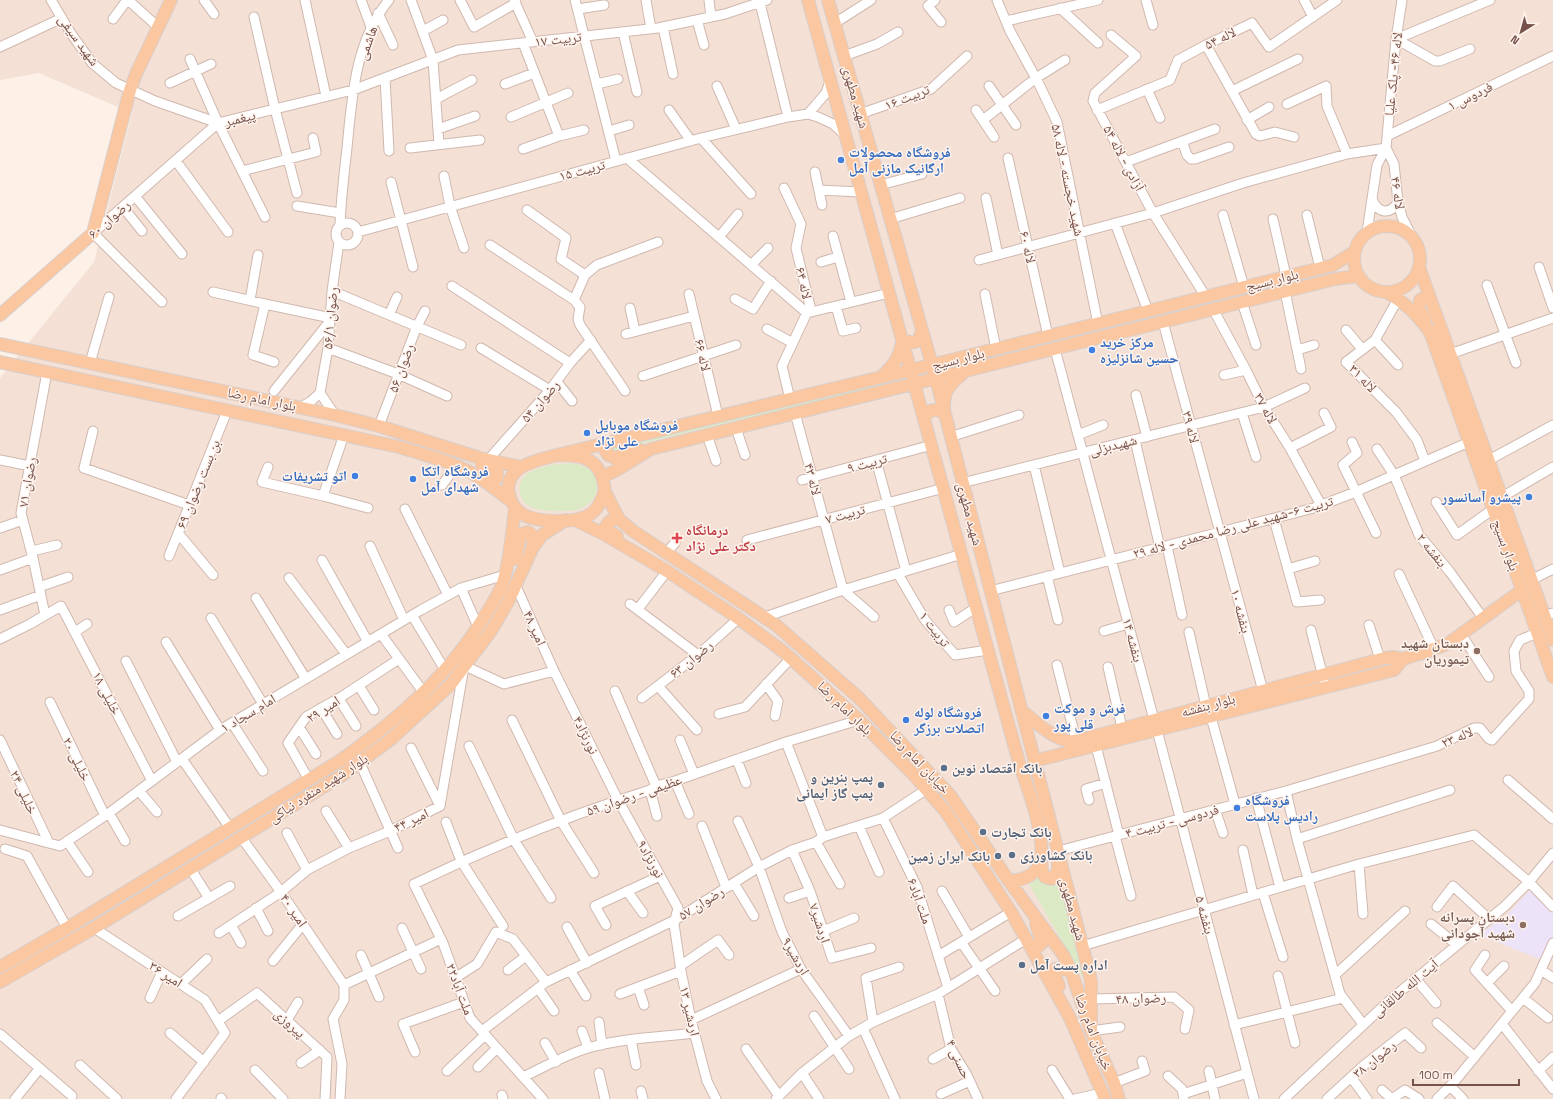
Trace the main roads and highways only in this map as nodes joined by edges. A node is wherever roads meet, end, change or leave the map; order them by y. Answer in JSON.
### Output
{"nodes":[{"id":1,"x":171,"y":0,"type":"edge"},
{"id":2,"x":808,"y":0,"type":"edge"},
{"id":3,"x":828,"y":0,"type":"edge"},
{"id":4,"x":1354,"y":252,"type":"junction"},
{"id":5,"x":1333,"y":264,"type":"junction"},
{"id":6,"x":1419,"y":267,"type":"junction"},
{"id":7,"x":1358,"y":276,"type":"junction"},
{"id":8,"x":1335,"y":279,"type":"junction"},
{"id":9,"x":1393,"y":296,"type":"junction"},
{"id":10,"x":1430,"y":299,"type":"junction"},
{"id":11,"x":0,"y":315,"type":"edge"},
{"id":12,"x":922,"y":331,"type":"junction"},
{"id":13,"x":1430,"y":332,"type":"junction"},
{"id":14,"x":903,"y":340,"type":"junction"},
{"id":15,"x":0,"y":344,"type":"edge"},
{"id":16,"x":962,"y":358,"type":"junction"},
{"id":17,"x":0,"y":362,"type":"edge"},
{"id":18,"x":932,"y":365,"type":"junction"},
{"id":19,"x":911,"y":370,"type":"junction"},
{"id":20,"x":965,"y":372,"type":"junction"},
{"id":21,"x":881,"y":378,"type":"junction"},
{"id":22,"x":936,"y":379,"type":"junction"},
{"id":23,"x":915,"y":384,"type":"junction"},
{"id":24,"x":887,"y":391,"type":"junction"},
{"id":25,"x":944,"y":412,"type":"junction"},
{"id":26,"x":924,"y":418,"type":"junction"},
{"id":27,"x":614,"y":441,"type":"junction"},
{"id":28,"x":650,"y":449,"type":"junction"},
{"id":29,"x":457,"y":451,"type":"junction"},
{"id":30,"x":557,"y":454,"type":"junction"},
{"id":31,"x":521,"y":467,"type":"junction"},
{"id":32,"x":602,"y":477,"type":"junction"},
{"id":33,"x":485,"y":481,"type":"junction"},
{"id":34,"x":605,"y":492,"type":"junction"},
{"id":35,"x":513,"y":504,"type":"junction"},
{"id":36,"x":619,"y":518,"type":"junction"},
{"id":37,"x":570,"y":520,"type":"junction"},
{"id":38,"x":532,"y":549,"type":"junction"},
{"id":39,"x":667,"y":571,"type":"junction"},
{"id":40,"x":505,"y":575,"type":"junction"},
{"id":41,"x":1522,"y":590,"type":"junction"},
{"id":42,"x":1549,"y":614,"type":"edge"},
{"id":43,"x":1553,"y":640,"type":"edge"},
{"id":44,"x":1403,"y":659,"type":"junction"},
{"id":45,"x":1553,"y":677,"type":"edge"},
{"id":46,"x":1016,"y":692,"type":"junction"},
{"id":47,"x":1001,"y":696,"type":"junction"},
{"id":48,"x":1021,"y":710,"type":"junction"},
{"id":49,"x":1208,"y":711,"type":"junction"},
{"id":50,"x":1155,"y":725,"type":"junction"},
{"id":51,"x":1034,"y":761,"type":"junction"},
{"id":52,"x":1058,"y":853,"type":"junction"},
{"id":53,"x":1041,"y":861,"type":"junction"},
{"id":54,"x":1009,"y":881,"type":"junction"},
{"id":55,"x":1028,"y":905,"type":"junction"},
{"id":56,"x":67,"y":928,"type":"junction"},
{"id":57,"x":73,"y":940,"type":"junction"},
{"id":58,"x":1027,"y":940,"type":"junction"},
{"id":59,"x":0,"y":967,"type":"edge"},
{"id":60,"x":1071,"y":971,"type":"junction"},
{"id":61,"x":0,"y":982,"type":"edge"},
{"id":62,"x":1070,"y":1018,"type":"junction"},
{"id":63,"x":1090,"y":1031,"type":"junction"},
{"id":64,"x":1103,"y":1096,"type":"edge"},
{"id":65,"x":1119,"y":1099,"type":"edge"}],
"edges":[{"from":1,"to":11,"type":"main road","name":"رضوان ۶۰"},
{"from":2,"to":14,"type":"main road","name":"شهید مطهری"},
{"from":3,"to":12,"type":"main road","name":"شهید مطهری"},
{"from":4,"to":5,"type":"main road","name":"بلوار بسیج"},
{"from":4,"to":6,"type":"main road"},
{"from":4,"to":7,"type":"main road"},
{"from":5,"to":8,"type":"main road"},
{"from":5,"to":16,"type":"main road","name":"بلوار بسیج"},
{"from":6,"to":9,"type":"main road"},
{"from":6,"to":10,"type":"main road","name":"بلوار بسیج"},
{"from":7,"to":8,"type":"main road","name":"بلوار بسیج"},
{"from":7,"to":9,"type":"main road"},
{"from":8,"to":20,"type":"main road","name":"بلوار بسیج"},
{"from":9,"to":13,"type":"main road","name":"بلوار بسیج"},
{"from":10,"to":13,"type":"main road"},
{"from":10,"to":42,"type":"main road","name":"بلوار بسیج"},
{"from":12,"to":14,"type":"main road"},
{"from":12,"to":16,"type":"main road"},
{"from":12,"to":18,"type":"main road","name":"شهید مطهری"},
{"from":13,"to":41,"type":"main road","name":"بلوار بسیج"},
{"from":14,"to":19,"type":"main road","name":"شهید مطهری"},
{"from":14,"to":21,"type":"main road"},
{"from":15,"to":29,"type":"main road","name":"بلوار امام رضا"},
{"from":16,"to":18,"type":"main road","name":"بلوار بسیج"},
{"from":16,"to":20,"type":"main road"},
{"from":17,"to":33,"type":"main road","name":"بلوار امام رضا"},
{"from":18,"to":19,"type":"main road","name":"بلوار بسیج"},
{"from":18,"to":22,"type":"main road","name":"شهید مطهری"},
{"from":19,"to":21,"type":"main road","name":"بلوار بسیج"},
{"from":19,"to":23,"type":"main road","name":"شهید مطهری"},
{"from":20,"to":22,"type":"main road","name":"بلوار بسیج"},
{"from":20,"to":25,"type":"main road"},
{"from":21,"to":24,"type":"main road"},
{"from":21,"to":27,"type":"main road","name":"بلوار بسیج"},
{"from":22,"to":23,"type":"main road","name":"بلوار بسیج"},
{"from":22,"to":25,"type":"main road","name":"شهید مطهری"},
{"from":23,"to":24,"type":"main road","name":"بلوار بسیج"},
{"from":23,"to":26,"type":"main road","name":"شهید مطهری"},
{"from":24,"to":26,"type":"main road"},
{"from":24,"to":28,"type":"main road","name":"بلوار بسیج"},
{"from":25,"to":26,"type":"main road"},
{"from":25,"to":46,"type":"main road","name":"شهید مطهری"},
{"from":26,"to":47,"type":"main road","name":"شهید مطهری"},
{"from":27,"to":28,"type":"main road"},
{"from":27,"to":30,"type":"main road","name":"بلوار بسیج"},
{"from":28,"to":32,"type":"main road","name":"بلوار بسیج"},
{"from":29,"to":31,"type":"main road","name":"بلوار امام رضا"},
{"from":29,"to":33,"type":"main road"},
{"from":30,"to":31,"type":"main road"},
{"from":30,"to":32,"type":"main road"},
{"from":31,"to":35,"type":"main road"},
{"from":32,"to":34,"type":"main road"},
{"from":33,"to":35,"type":"main road","name":"بلوار امام رضا"},
{"from":34,"to":36,"type":"main road","name":"خیابان امام رضا"},
{"from":34,"to":37,"type":"main road"},
{"from":35,"to":37,"type":"main road"},
{"from":35,"to":40,"type":"main road","name":"بلوار شهید منفرد نیاکی"},
{"from":36,"to":39,"type":"main road"},
{"from":36,"to":54,"type":"main road","name":"خیابان امام رضا"},
{"from":37,"to":38,"type":"main road","name":"بلوار شهید منفرد نیاکی"},
{"from":37,"to":39,"type":"main road","name":"بلوار امام رضا"},
{"from":38,"to":40,"type":"main road"},
{"from":38,"to":57,"type":"main road","name":"بلوار شهید منفرد نیاکی"},
{"from":39,"to":58,"type":"main road","name":"بلوار امام رضا"},
{"from":40,"to":56,"type":"main road","name":"بلوار شهید منفرد نیاکی"},
{"from":41,"to":44,"type":"main road","name":"بلوار بنفشه"},
{"from":41,"to":45,"type":"main road","name":"بلوار بسیج"},
{"from":42,"to":43,"type":"main road","name":"بلوار بسیج"},
{"from":44,"to":49,"type":"main road","name":"بلوار بنفشه"},
{"from":44,"to":49,"type":"main road","name":"بلوار بنفشه"},
{"from":46,"to":47,"type":"main road"},
{"from":46,"to":48,"type":"main road","name":"شهید مطهری"},
{"from":47,"to":53,"type":"main road","name":"شهید مطهری"},
{"from":48,"to":50,"type":"main road","name":"بلوار بنفشه"},
{"from":48,"to":51,"type":"main road","name":"شهید مطهری"},
{"from":49,"to":50,"type":"main road","name":"بلوار بنفشه"},
{"from":50,"to":51,"type":"main road","name":"بلوار بنفشه"},
{"from":51,"to":52,"type":"main road","name":"شهید مطهری"},
{"from":52,"to":53,"type":"main road"},
{"from":52,"to":63,"type":"main road","name":"شهید مطهری"},
{"from":53,"to":54,"type":"main road"},
{"from":54,"to":55,"type":"main road","name":"خیابان امام رضا"},
{"from":55,"to":58,"type":"main road"},
{"from":55,"to":60,"type":"main road","name":"خیابان امام رضا"},
{"from":56,"to":57,"type":"main road"},
{"from":56,"to":59,"type":"main road","name":"بلوار شهید منفرد نیاکی"},
{"from":57,"to":61,"type":"main road","name":"بلوار شهید منفرد نیاکی"},
{"from":58,"to":62,"type":"main road","name":"بلوار امام رضا"},
{"from":60,"to":62,"type":"main road"},
{"from":60,"to":63,"type":"main road","name":"خیابان امام رضا"},
{"from":62,"to":64,"type":"main road","name":"بلوار امام رضا"},
{"from":63,"to":65,"type":"main road","name":"خیابان امام رضا"}]}
